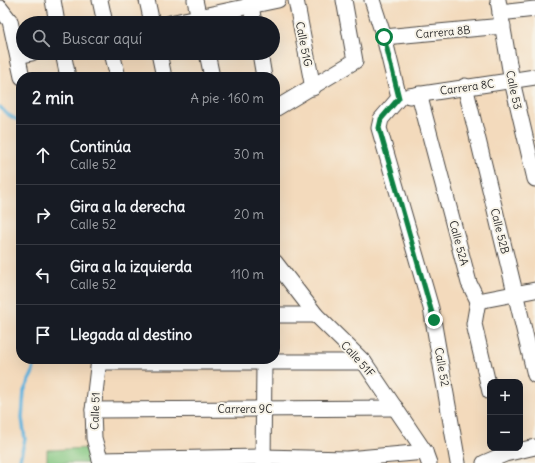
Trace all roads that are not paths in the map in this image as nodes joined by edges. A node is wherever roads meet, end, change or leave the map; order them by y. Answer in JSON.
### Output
{"nodes":[{"id":1,"x":52,"y":0,"type":"edge"},
{"id":2,"x":100,"y":0,"type":"edge"},
{"id":3,"x":147,"y":0,"type":"edge"},
{"id":4,"x":195,"y":0,"type":"edge"},
{"id":5,"x":278,"y":0,"type":"edge"},
{"id":6,"x":296,"y":0,"type":"edge"},
{"id":7,"x":344,"y":0,"type":"edge"},
{"id":8,"x":372,"y":0,"type":"edge"},
{"id":9,"x":250,"y":3,"type":"edge"},
{"id":10,"x":0,"y":8,"type":"edge"},
{"id":11,"x":535,"y":9,"type":"edge"},
{"id":12,"x":500,"y":13,"type":"edge"},
{"id":13,"x":55,"y":16,"type":"edge"},
{"id":14,"x":103,"y":16,"type":"edge"},
{"id":15,"x":150,"y":16,"type":"edge"},
{"id":16,"x":198,"y":16,"type":"edge"},
{"id":17,"x":211,"y":16,"type":"edge"},
{"id":18,"x":253,"y":16,"type":"edge"},
{"id":19,"x":16,"y":35,"type":"edge"},
{"id":20,"x":384,"y":37,"type":"junction"},
{"id":21,"x":24,"y":60,"type":"edge"},
{"id":22,"x":64,"y":60,"type":"edge"},
{"id":23,"x":114,"y":60,"type":"edge"},
{"id":24,"x":160,"y":60,"type":"edge"},
{"id":25,"x":208,"y":60,"type":"edge"},
{"id":26,"x":261,"y":60,"type":"edge"},
{"id":27,"x":23,"y":72,"type":"edge"},
{"id":28,"x":67,"y":72,"type":"edge"},
{"id":29,"x":117,"y":72,"type":"edge"},
{"id":30,"x":163,"y":72,"type":"edge"},
{"id":31,"x":211,"y":72,"type":"edge"},
{"id":32,"x":263,"y":72,"type":"edge"},
{"id":33,"x":535,"y":78,"type":"edge"},
{"id":34,"x":512,"y":81,"type":"junction"},
{"id":35,"x":465,"y":86,"type":"junction"},
{"id":36,"x":313,"y":88,"type":"junction"},
{"id":37,"x":419,"y":94,"type":"junction"},
{"id":38,"x":399,"y":98,"type":"junction"},
{"id":39,"x":280,"y":106,"type":"edge"},
{"id":40,"x":535,"y":179,"type":"edge"},
{"id":41,"x":280,"y":271,"type":"edge"},
{"id":42,"x":535,"y":290,"type":"edge"},
{"id":43,"x":515,"y":292,"type":"junction"},
{"id":44,"x":478,"y":301,"type":"junction"},
{"id":45,"x":280,"y":315,"type":"edge"},
{"id":46,"x":316,"y":315,"type":"junction"},
{"id":47,"x":364,"y":362,"type":"junction"},
{"id":48,"x":280,"y":363,"type":"edge"},
{"id":49,"x":99,"y":364,"type":"edge"},
{"id":50,"x":264,"y":364,"type":"edge"},
{"id":51,"x":535,"y":375,"type":"edge"},
{"id":52,"x":487,"y":379,"type":"edge"},
{"id":53,"x":396,"y":408,"type":"junction"},
{"id":54,"x":263,"y":409,"type":"junction"},
{"id":55,"x":93,"y":410,"type":"junction"},
{"id":56,"x":535,"y":447,"type":"edge"},
{"id":57,"x":523,"y":449,"type":"edge"},
{"id":58,"x":504,"y":451,"type":"edge"},
{"id":59,"x":427,"y":457,"type":"edge"},
{"id":60,"x":263,"y":460,"type":"edge"},
{"id":61,"x":347,"y":461,"type":"edge"},
{"id":62,"x":100,"y":462,"type":"edge"},
{"id":63,"x":458,"y":463,"type":"edge"},
{"id":64,"x":484,"y":463,"type":"edge"}],
"edges":[{"from":1,"to":13,"type":"street"},
{"from":2,"to":14,"type":"street"},
{"from":3,"to":15,"type":"street"},
{"from":4,"to":16,"type":"street"},
{"from":5,"to":9,"type":"street"},
{"from":6,"to":36,"type":"street","name":"Calle 51G"},
{"from":7,"to":36,"type":"street"},
{"from":8,"to":20,"type":"street"},
{"from":9,"to":17,"type":"street"},
{"from":9,"to":18,"type":"street"},
{"from":10,"to":19,"type":"street"},
{"from":11,"to":12,"type":"street","name":"Carrera 8B"},
{"from":12,"to":20,"type":"street","name":"Carrera 8B"},
{"from":12,"to":34,"type":"street","name":"Calle 53"},
{"from":20,"to":38,"type":"street"},
{"from":21,"to":27,"type":"street"},
{"from":22,"to":28,"type":"street"},
{"from":23,"to":29,"type":"street"},
{"from":24,"to":30,"type":"street"},
{"from":25,"to":31,"type":"street"},
{"from":26,"to":32,"type":"street"},
{"from":33,"to":34,"type":"street","name":"Carrera 8C"},
{"from":34,"to":35,"type":"street","name":"Carrera 8C"},
{"from":34,"to":40,"type":"street","name":"Calle 53"},
{"from":35,"to":37,"type":"street","name":"Carrera 8C"},
{"from":35,"to":43,"type":"street","name":"Calle 52B"},
{"from":36,"to":39,"type":"street"},
{"from":37,"to":38,"type":"street","name":"Carrera 8C"},
{"from":37,"to":44,"type":"street","name":"Calle 52A"},
{"from":38,"to":63,"type":"street","name":"Calle 52"},
{"from":41,"to":46,"type":"street","name":"Calle 51F"},
{"from":42,"to":43,"type":"street"},
{"from":43,"to":44,"type":"street"},
{"from":43,"to":51,"type":"street","name":"Calle 52B"},
{"from":44,"to":52,"type":"street"},
{"from":45,"to":46,"type":"street"},
{"from":46,"to":47,"type":"street","name":"Calle 51F"},
{"from":47,"to":48,"type":"street"},
{"from":47,"to":53,"type":"street","name":"Calle 51F"},
{"from":49,"to":55,"type":"street","name":"Calle 51"},
{"from":50,"to":54,"type":"street"},
{"from":53,"to":54,"type":"street","name":"Carrera 9C"},
{"from":53,"to":59,"type":"street","name":"Calle 51F"},
{"from":54,"to":55,"type":"street","name":"Carrera 9C"},
{"from":54,"to":60,"type":"street"},
{"from":55,"to":62,"type":"street","name":"Calle 51"},
{"from":56,"to":57,"type":"street"},
{"from":58,"to":64,"type":"street"},
{"from":59,"to":61,"type":"street"},
{"from":60,"to":61,"type":"street"},
{"from":60,"to":62,"type":"street"}]}
